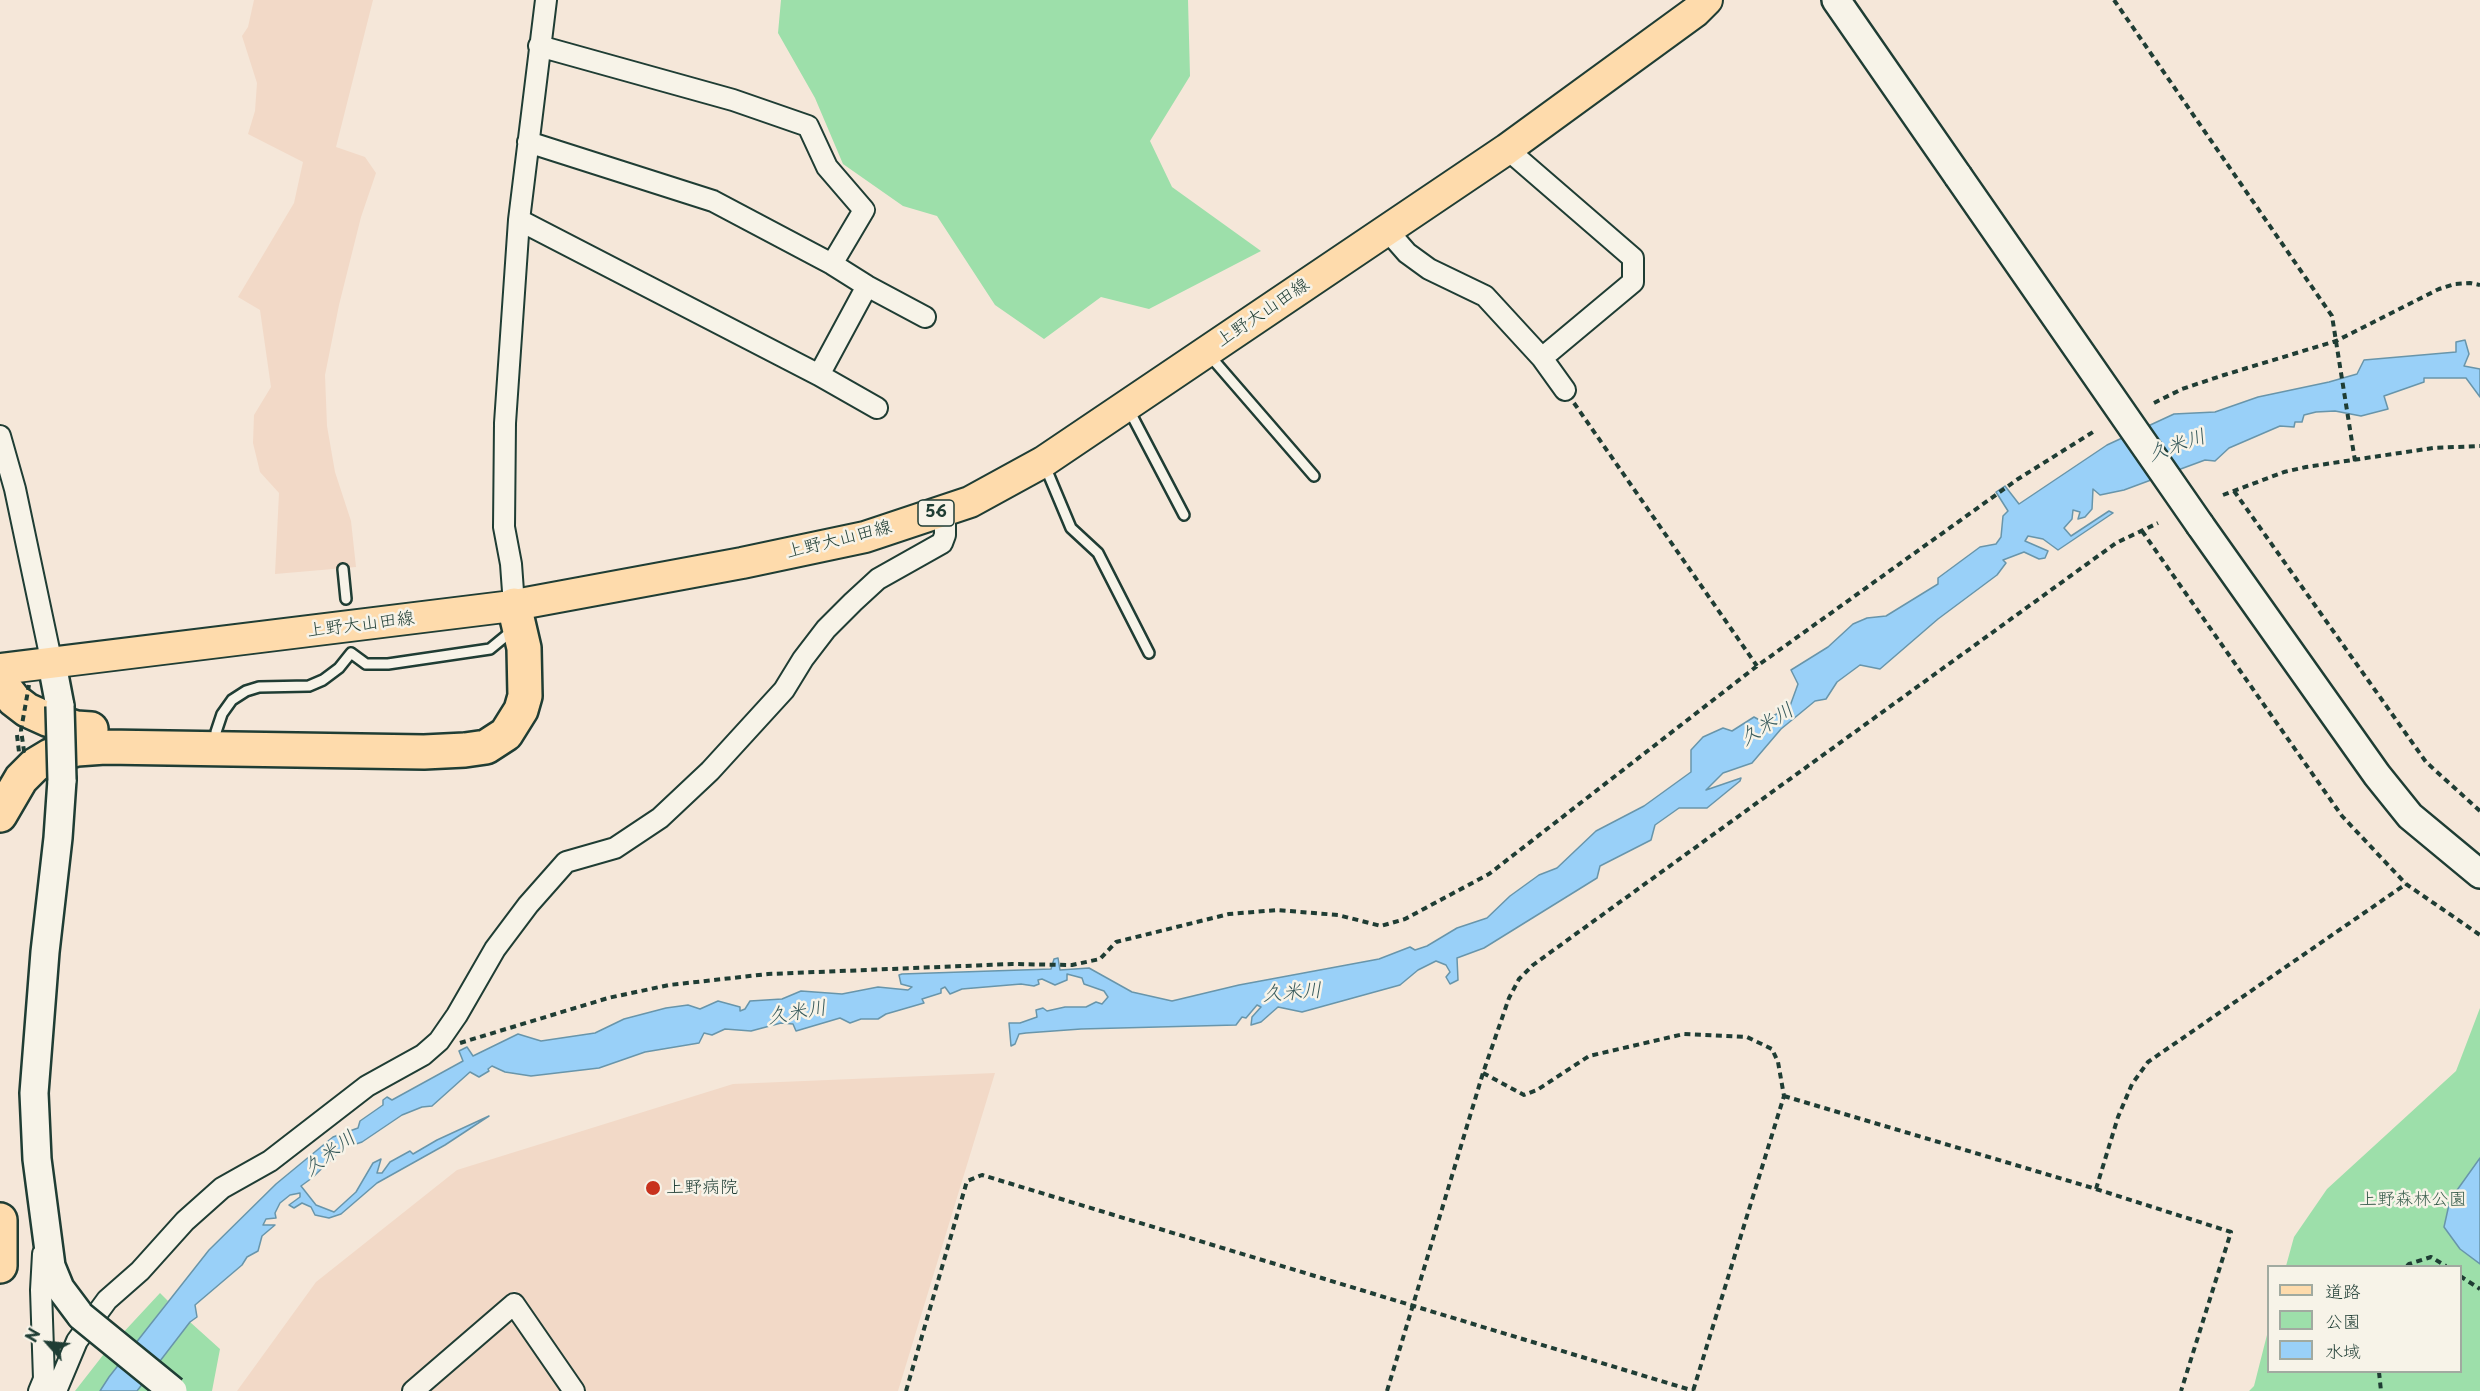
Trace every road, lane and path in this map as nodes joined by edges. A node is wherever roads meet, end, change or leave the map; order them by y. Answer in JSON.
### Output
{"nodes":[{"id":1,"x":546,"y":0,"type":"edge"},
{"id":2,"x":1836,"y":0,"type":"edge"},
{"id":3,"x":2114,"y":0,"type":"edge"},
{"id":4,"x":1693,"y":4,"type":"edge"},
{"id":5,"x":539,"y":46,"type":"junction"},
{"id":6,"x":528,"y":142,"type":"junction"},
{"id":7,"x":1508,"y":148,"type":"junction"},
{"id":8,"x":519,"y":220,"type":"junction"},
{"id":9,"x":1386,"y":229,"type":"junction"},
{"id":10,"x":832,"y":264,"type":"junction"},
{"id":11,"x":2480,"y":285,"type":"edge"},
{"id":12,"x":867,"y":286,"type":"junction"},
{"id":13,"x":925,"y":317,"type":"dead end"},
{"id":14,"x":2336,"y":341,"type":"junction"},
{"id":15,"x":1206,"y":352,"type":"junction"},
{"id":16,"x":1542,"y":358,"type":"junction"},
{"id":17,"x":819,"y":375,"type":"junction"},
{"id":18,"x":1565,"y":390,"type":"joint"},
{"id":19,"x":2154,"y":402,"type":"dead end"},
{"id":20,"x":1127,"y":406,"type":"junction"},
{"id":21,"x":877,"y":408,"type":"dead end"},
{"id":22,"x":2093,"y":432,"type":"dead end"},
{"id":23,"x":0,"y":436,"type":"edge"},
{"id":24,"x":2480,"y":446,"type":"edge"},
{"id":25,"x":2355,"y":461,"type":"junction"},
{"id":26,"x":1043,"y":462,"type":"junction"},
{"id":27,"x":1314,"y":476,"type":"dead end"},
{"id":28,"x":2234,"y":491,"type":"junction"},
{"id":29,"x":2223,"y":495,"type":"dead end"},
{"id":30,"x":940,"y":512,"type":"junction"},
{"id":31,"x":1184,"y":515,"type":"dead end"},
{"id":32,"x":2158,"y":523,"type":"dead end"},
{"id":33,"x":2142,"y":531,"type":"junction"},
{"id":34,"x":343,"y":569,"type":"dead end"},
{"id":35,"x":346,"y":599,"type":"dead end"},
{"id":36,"x":508,"y":616,"type":"junction"},
{"id":37,"x":1149,"y":653,"type":"dead end"},
{"id":38,"x":52,"y":664,"type":"junction"},
{"id":39,"x":1757,"y":666,"type":"junction"},
{"id":40,"x":13,"y":676,"type":"edge"},
{"id":41,"x":216,"y":732,"type":"junction"},
{"id":42,"x":11,"y":736,"type":"dead end"},
{"id":43,"x":2480,"y":811,"type":"edge"},
{"id":44,"x":0,"y":815,"type":"edge"},
{"id":45,"x":2480,"y":874,"type":"edge"},
{"id":46,"x":2406,"y":884,"type":"junction"},
{"id":47,"x":2480,"y":935,"type":"edge"},
{"id":48,"x":423,"y":1055,"type":"junction"},
{"id":49,"x":1483,"y":1073,"type":"junction"},
{"id":50,"x":1784,"y":1096,"type":"junction"},
{"id":51,"x":2096,"y":1189,"type":"junction"},
{"id":52,"x":0,"y":1220,"type":"edge"},
{"id":53,"x":45,"y":1224,"type":"junction"},
{"id":54,"x":2410,"y":1265,"type":"edge"},
{"id":55,"x":2444,"y":1265,"type":"edge"},
{"id":56,"x":0,"y":1266,"type":"edge"},
{"id":57,"x":2462,"y":1277,"type":"edge"},
{"id":58,"x":2480,"y":1289,"type":"edge"},
{"id":59,"x":1412,"y":1306,"type":"junction"},
{"id":60,"x":2379,"y":1373,"type":"edge"},
{"id":61,"x":39,"y":1391,"type":"edge"},
{"id":62,"x":56,"y":1391,"type":"edge"},
{"id":63,"x":173,"y":1391,"type":"edge"},
{"id":64,"x":413,"y":1391,"type":"edge"},
{"id":65,"x":574,"y":1391,"type":"edge"},
{"id":66,"x":906,"y":1391,"type":"edge"},
{"id":67,"x":1387,"y":1391,"type":"edge"},
{"id":68,"x":1693,"y":1391,"type":"edge"},
{"id":69,"x":2181,"y":1391,"type":"edge"},
{"id":70,"x":2381,"y":1391,"type":"edge"}],
"edges":[{"from":1,"to":5,"type":"street"},
{"from":2,"to":45,"type":"street","bridge":true},
{"from":3,"to":14,"type":"path"},
{"from":4,"to":7,"type":"main road","name":"上野大山田線","number":"56"},
{"from":5,"to":6,"type":"street"},
{"from":5,"to":10,"type":"street"},
{"from":6,"to":8,"type":"street"},
{"from":6,"to":10,"type":"street"},
{"from":7,"to":9,"type":"main road","name":"上野大山田線","number":"56"},
{"from":7,"to":16,"type":"street"},
{"from":8,"to":17,"type":"street"},
{"from":8,"to":36,"type":"street"},
{"from":9,"to":15,"type":"main road","name":"上野大山田線","number":"56"},
{"from":9,"to":16,"type":"street"},
{"from":10,"to":12,"type":"street"},
{"from":11,"to":14,"type":"path"},
{"from":12,"to":13,"type":"street"},
{"from":12,"to":17,"type":"street"},
{"from":14,"to":19,"type":"path"},
{"from":14,"to":25,"type":"path"},
{"from":15,"to":20,"type":"main road","name":"上野大山田線","number":"56"},
{"from":15,"to":27,"type":"lane"},
{"from":16,"to":18,"type":"street"},
{"from":17,"to":21,"type":"street"},
{"from":18,"to":39,"type":"path"},
{"from":20,"to":26,"type":"main road","name":"上野大山田線","number":"56"},
{"from":20,"to":31,"type":"lane"},
{"from":22,"to":39,"type":"path"},
{"from":23,"to":38,"type":"street"},
{"from":24,"to":25,"type":"path"},
{"from":25,"to":28,"type":"path"},
{"from":26,"to":30,"type":"main road","name":"上野大山田線","number":"56"},
{"from":26,"to":37,"type":"lane"},
{"from":28,"to":29,"type":"path"},
{"from":28,"to":43,"type":"path"},
{"from":30,"to":36,"type":"main road","name":"上野大山田線","number":"56"},
{"from":30,"to":48,"type":"street"},
{"from":32,"to":33,"type":"path"},
{"from":33,"to":46,"type":"path"},
{"from":33,"to":49,"type":"path"},
{"from":34,"to":35,"type":"lane"},
{"from":36,"to":38,"type":"main road","name":"上野大山田線","number":"56"},
{"from":36,"to":41,"type":"lane"},
{"from":36,"to":41,"type":"highway"},
{"from":36,"to":44,"type":"highway"},
{"from":38,"to":40,"type":"main road","name":"上野大山田線","number":"56"},
{"from":38,"to":53,"type":"street","bridge":true},
{"from":39,"to":48,"type":"path"},
{"from":40,"to":41,"type":"highway"},
{"from":40,"to":42,"type":"path","bridge":true},
{"from":46,"to":47,"type":"path"},
{"from":46,"to":51,"type":"path"},
{"from":48,"to":62,"type":"street"},
{"from":49,"to":50,"type":"path"},
{"from":49,"to":59,"type":"path"},
{"from":50,"to":51,"type":"path"},
{"from":50,"to":68,"type":"path"},
{"from":51,"to":69,"type":"path"},
{"from":52,"to":56,"type":"highway"},
{"from":53,"to":61,"type":"street"},
{"from":53,"to":63,"type":"street","bridge":true},
{"from":54,"to":55,"type":"path"},
{"from":57,"to":58,"type":"path"},
{"from":59,"to":66,"type":"path"},
{"from":59,"to":67,"type":"path"},
{"from":59,"to":68,"type":"path"},
{"from":60,"to":70,"type":"path"},
{"from":64,"to":65,"type":"street"}]}
